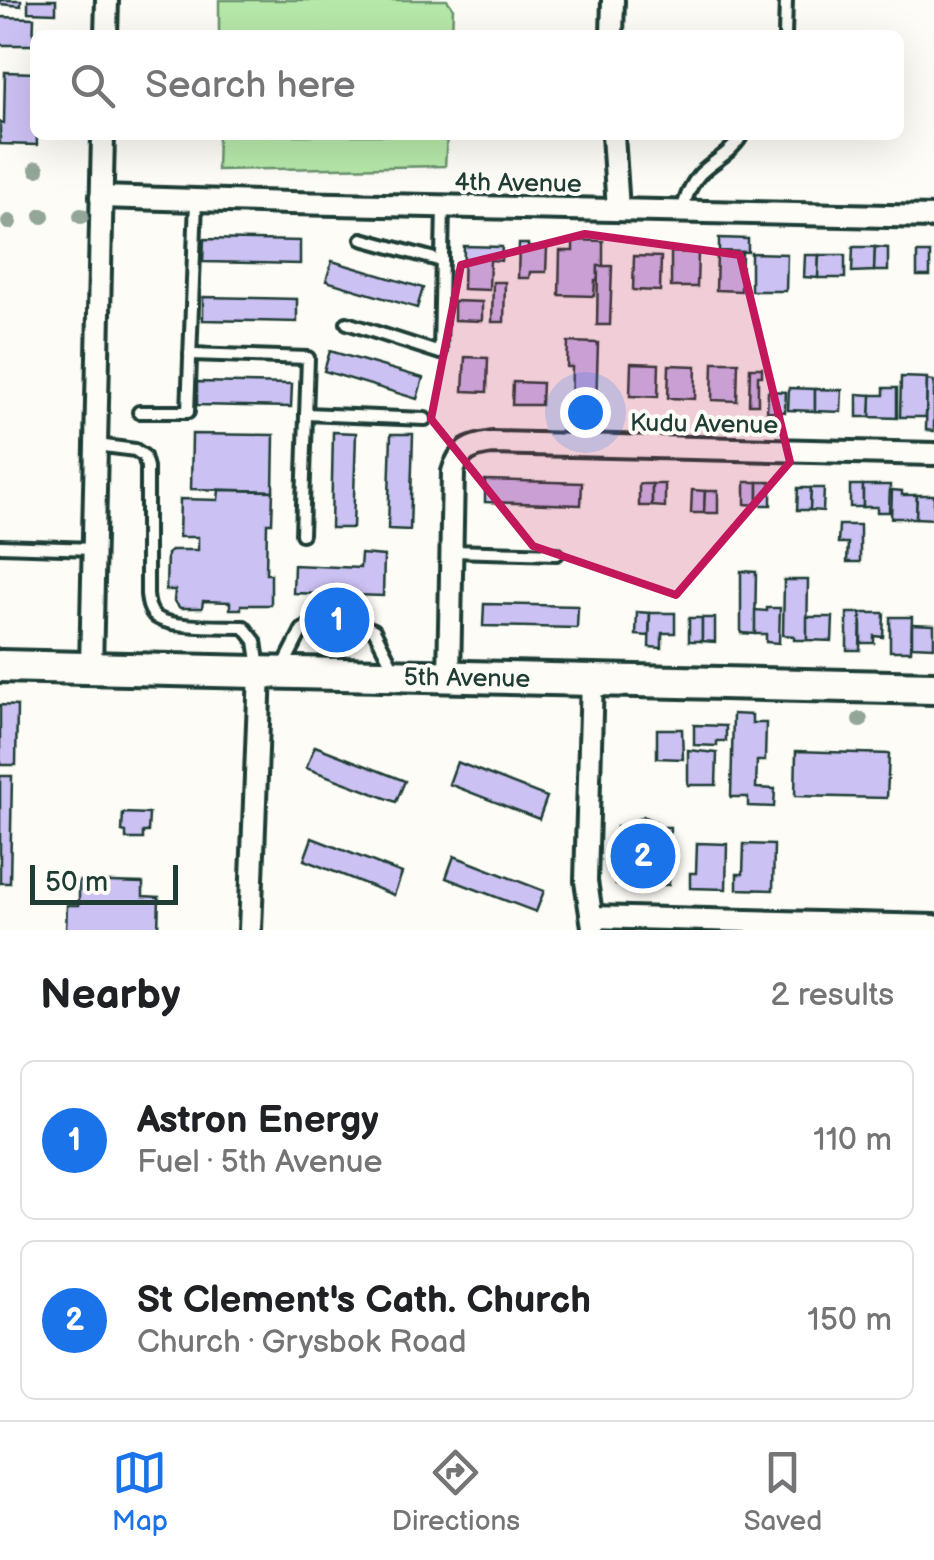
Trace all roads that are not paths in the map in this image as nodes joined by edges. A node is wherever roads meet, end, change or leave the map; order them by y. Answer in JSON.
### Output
{"nodes":[{"id":1,"x":107,"y":0,"type":"edge"},
{"id":2,"x":612,"y":0,"type":"edge"},
{"id":3,"x":786,"y":0,"type":"edge"},
{"id":4,"x":106,"y":30,"type":"edge"},
{"id":5,"x":612,"y":30,"type":"edge"},
{"id":6,"x":785,"y":30,"type":"edge"},
{"id":7,"x":103,"y":140,"type":"edge"},
{"id":8,"x":613,"y":140,"type":"edge"},
{"id":9,"x":739,"y":140,"type":"edge"},
{"id":10,"x":102,"y":196,"type":"junction"},
{"id":11,"x":196,"y":200,"type":"junction"},
{"id":12,"x":443,"y":206,"type":"junction"},
{"id":13,"x":618,"y":209,"type":"junction"},
{"id":14,"x":682,"y":211,"type":"junction"},
{"id":15,"x":934,"y":217,"type":"edge"},
{"id":16,"x":362,"y":239,"type":"dead end"},
{"id":17,"x":442,"y":261,"type":"junction"},
{"id":18,"x":347,"y":323,"type":"dead end"},
{"id":19,"x":190,"y":354,"type":"junction"},
{"id":20,"x":139,"y":412,"type":"dead end"},
{"id":21,"x":306,"y":414,"type":"junction"},
{"id":22,"x":425,"y":419,"type":"dead end"},
{"id":23,"x":96,"y":445,"type":"junction"},
{"id":24,"x":934,"y":454,"type":"edge"},
{"id":25,"x":302,"y":534,"type":"dead end"},
{"id":26,"x":0,"y":546,"type":"edge"},
{"id":27,"x":94,"y":549,"type":"junction"},
{"id":28,"x":452,"y":551,"type":"junction"},
{"id":29,"x":557,"y":554,"type":"dead end"},
{"id":30,"x":317,"y":620,"type":"dead end"},
{"id":31,"x":356,"y":622,"type":"dead end"},
{"id":32,"x":0,"y":666,"type":"edge"},
{"id":33,"x":90,"y":668,"type":"junction"},
{"id":34,"x":270,"y":672,"type":"junction"},
{"id":35,"x":397,"y":675,"type":"junction"},
{"id":36,"x":449,"y":677,"type":"junction"},
{"id":37,"x":592,"y":680,"type":"junction"},
{"id":38,"x":934,"y":688,"type":"edge"},
{"id":39,"x":592,"y":924,"type":"edge"},
{"id":40,"x":934,"y":926,"type":"edge"},
{"id":41,"x":250,"y":930,"type":"edge"}],
"edges":[{"from":1,"to":4,"type":"street"},
{"from":2,"to":5,"type":"street"},
{"from":3,"to":6,"type":"lane"},
{"from":7,"to":10,"type":"street"},
{"from":8,"to":13,"type":"street"},
{"from":9,"to":14,"type":"lane"},
{"from":10,"to":11,"type":"street","name":"4th Avenue"},
{"from":10,"to":23,"type":"street"},
{"from":11,"to":12,"type":"street","name":"4th Avenue"},
{"from":11,"to":19,"type":"lane"},
{"from":12,"to":13,"type":"street","name":"4th Avenue"},
{"from":12,"to":17,"type":"lane"},
{"from":13,"to":14,"type":"street","name":"4th Avenue"},
{"from":14,"to":15,"type":"street","name":"4th Avenue"},
{"from":16,"to":17,"type":"lane"},
{"from":17,"to":18,"type":"lane"},
{"from":19,"to":20,"type":"lane"},
{"from":19,"to":21,"type":"lane"},
{"from":21,"to":22,"type":"lane"},
{"from":21,"to":25,"type":"lane"},
{"from":23,"to":27,"type":"street"},
{"from":23,"to":34,"type":"lane"},
{"from":24,"to":28,"type":"street","name":"Kudu Avenue"},
{"from":26,"to":27,"type":"lane"},
{"from":27,"to":33,"type":"street"},
{"from":28,"to":29,"type":"lane"},
{"from":28,"to":36,"type":"street","name":"Kudu Avenue"},
{"from":30,"to":34,"type":"lane"},
{"from":31,"to":35,"type":"lane"},
{"from":32,"to":33,"type":"main road","name":"5th Avenue"},
{"from":33,"to":34,"type":"main road","name":"5th Avenue"},
{"from":34,"to":35,"type":"main road","name":"5th Avenue"},
{"from":34,"to":41,"type":"street"},
{"from":35,"to":36,"type":"main road","name":"5th Avenue"},
{"from":36,"to":37,"type":"main road","name":"5th Avenue"},
{"from":37,"to":38,"type":"main road","name":"5th Avenue"},
{"from":37,"to":39,"type":"street"},
{"from":39,"to":40,"type":"street"}]}
